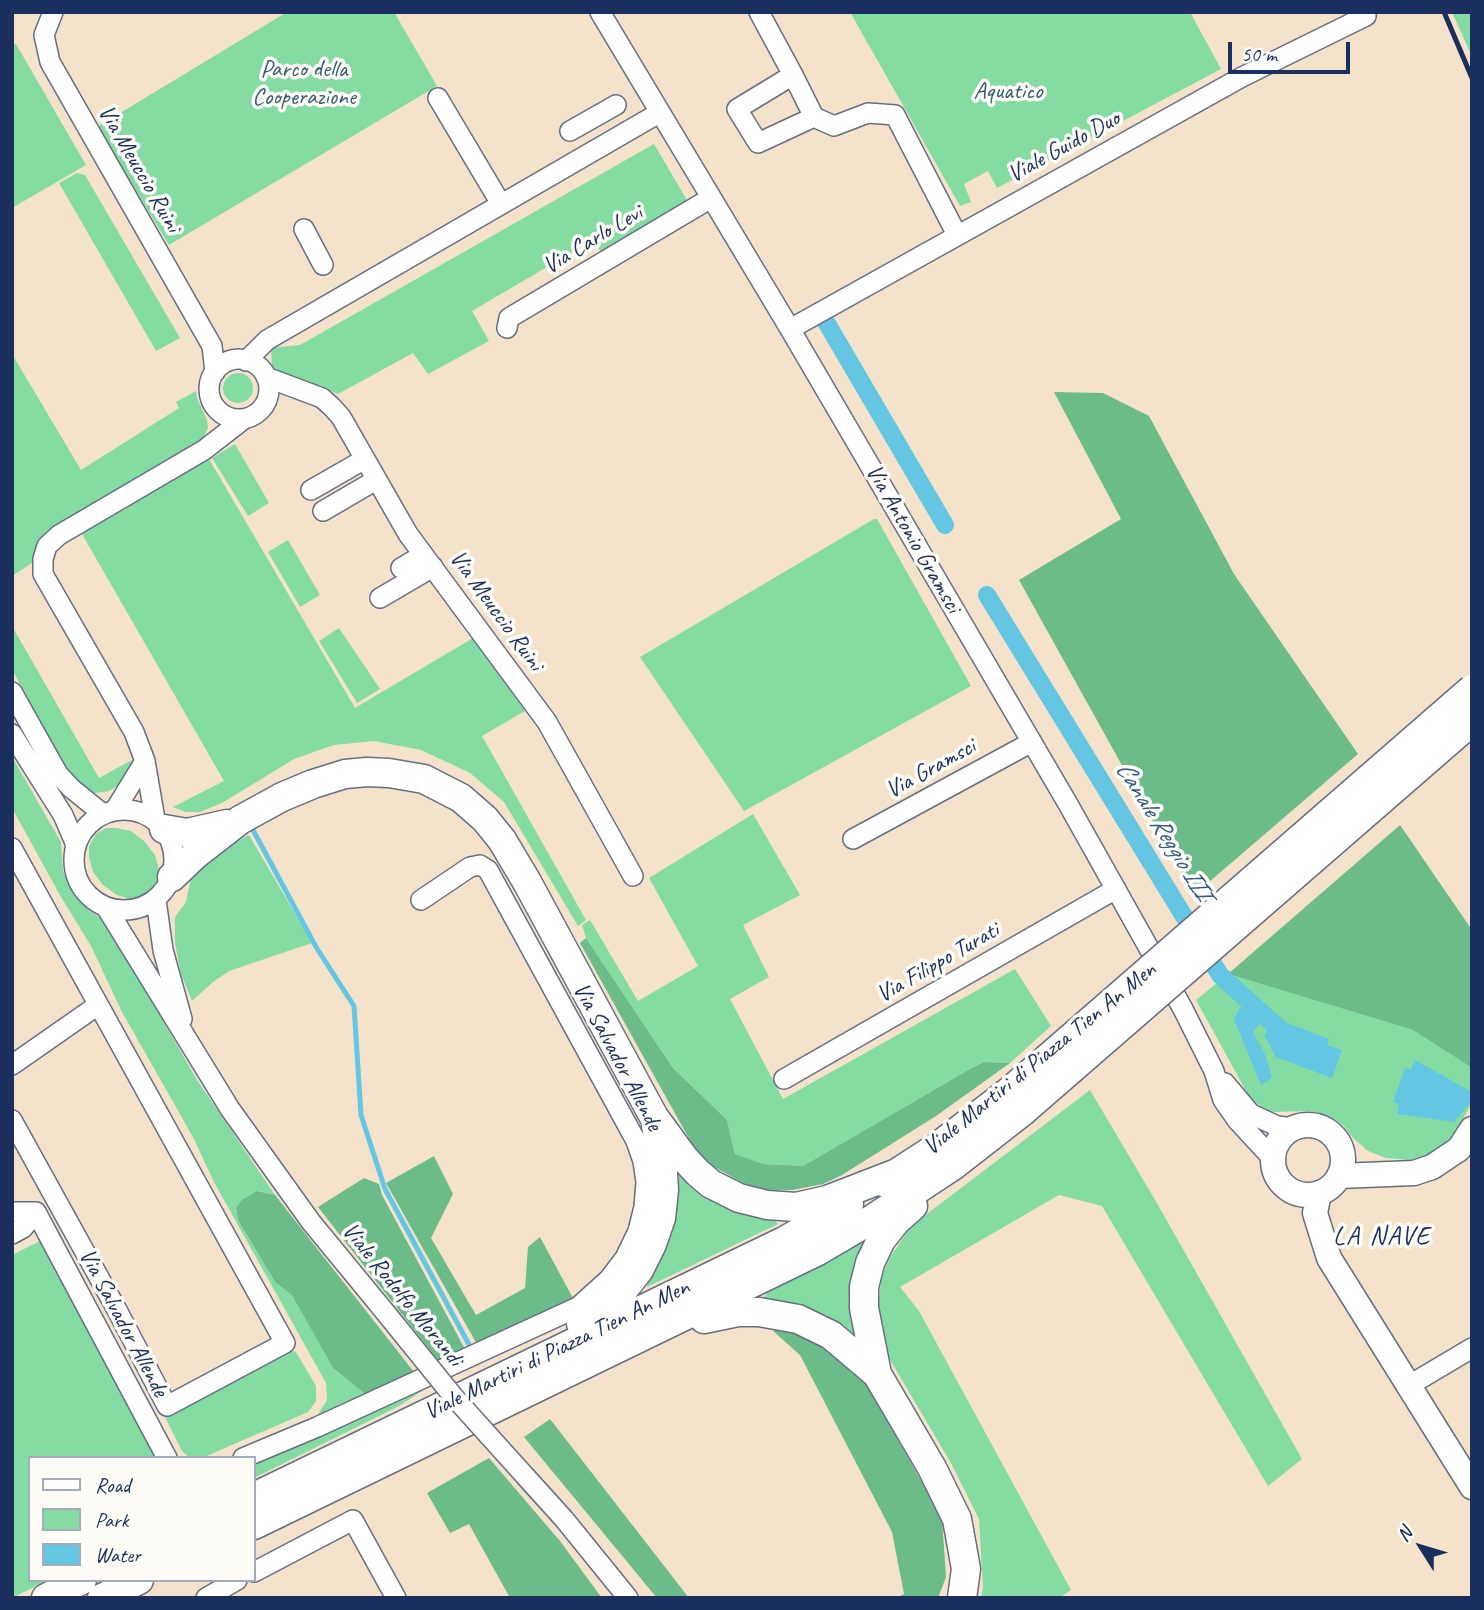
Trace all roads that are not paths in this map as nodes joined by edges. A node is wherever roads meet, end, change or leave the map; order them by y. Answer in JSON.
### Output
{"nodes":[{"id":1,"x":53,"y":12,"type":"edge"},
{"id":2,"x":600,"y":12,"type":"edge"},
{"id":3,"x":759,"y":12,"type":"edge"},
{"id":4,"x":1366,"y":16,"type":"dead end"},
{"id":5,"x":793,"y":75,"type":"junction"},
{"id":6,"x":438,"y":98,"type":"dead end"},
{"id":7,"x":616,"y":105,"type":"dead end"},
{"id":8,"x":659,"y":113,"type":"junction"},
{"id":9,"x":814,"y":117,"type":"junction"},
{"id":10,"x":570,"y":131,"type":"dead end"},
{"id":11,"x":711,"y":198,"type":"junction"},
{"id":12,"x":501,"y":204,"type":"junction"},
{"id":13,"x":304,"y":229,"type":"dead end"},
{"id":14,"x":957,"y":235,"type":"junction"},
{"id":15,"x":323,"y":265,"type":"dead end"},
{"id":16,"x":507,"y":328,"type":"dead end"},
{"id":17,"x":790,"y":328,"type":"junction"},
{"id":18,"x":267,"y":340,"type":"junction"},
{"id":19,"x":212,"y":346,"type":"junction"},
{"id":20,"x":241,"y":360,"type":"junction"},
{"id":21,"x":215,"y":372,"type":"junction"},
{"id":22,"x":265,"y":375,"type":"junction"},
{"id":23,"x":302,"y":392,"type":"junction"},
{"id":24,"x":213,"y":405,"type":"junction"},
{"id":25,"x":263,"y":407,"type":"junction"},
{"id":26,"x":244,"y":419,"type":"junction"},
{"id":27,"x":204,"y":450,"type":"junction"},
{"id":28,"x":370,"y":469,"type":"junction"},
{"id":29,"x":351,"y":480,"type":"dead end"},
{"id":30,"x":311,"y":490,"type":"dead end"},
{"id":31,"x":323,"y":511,"type":"dead end"},
{"id":32,"x":428,"y":561,"type":"junction"},
{"id":33,"x":401,"y":568,"type":"dead end"},
{"id":34,"x":380,"y":598,"type":"dead end"},
{"id":35,"x":1472,"y":689,"type":"edge"},
{"id":36,"x":12,"y":692,"type":"edge"},
{"id":37,"x":1472,"y":722,"type":"edge"},
{"id":38,"x":12,"y":734,"type":"edge"},
{"id":39,"x":1031,"y":742,"type":"junction"},
{"id":40,"x":145,"y":761,"type":"junction"},
{"id":41,"x":109,"y":812,"type":"junction"},
{"id":42,"x":240,"y":820,"type":"junction"},
{"id":43,"x":159,"y":824,"type":"junction"},
{"id":44,"x":853,"y":839,"type":"dead end"},
{"id":45,"x":76,"y":845,"type":"junction"},
{"id":46,"x":12,"y":848,"type":"edge"},
{"id":47,"x":634,"y":876,"type":"dead end"},
{"id":48,"x":172,"y":877,"type":"junction"},
{"id":49,"x":1116,"y":889,"type":"junction"},
{"id":50,"x":156,"y":900,"type":"junction"},
{"id":51,"x":421,"y":900,"type":"dead end"},
{"id":52,"x":106,"y":907,"type":"junction"},
{"id":53,"x":98,"y":1005,"type":"junction"},
{"id":54,"x":187,"y":1037,"type":"junction"},
{"id":55,"x":14,"y":1060,"type":"edge"},
{"id":56,"x":1214,"y":1071,"type":"junction"},
{"id":57,"x":784,"y":1079,"type":"dead end"},
{"id":58,"x":1017,"y":1101,"type":"junction"},
{"id":59,"x":654,"y":1117,"type":"junction"},
{"id":60,"x":12,"y":1120,"type":"edge"},
{"id":61,"x":1294,"y":1128,"type":"junction"},
{"id":62,"x":1472,"y":1129,"type":"edge"},
{"id":63,"x":1337,"y":1140,"type":"junction"},
{"id":64,"x":1273,"y":1159,"type":"junction"},
{"id":65,"x":954,"y":1164,"type":"junction"},
{"id":66,"x":897,"y":1173,"type":"junction"},
{"id":67,"x":1401,"y":1173,"type":"junction"},
{"id":68,"x":1339,"y":1176,"type":"junction"},
{"id":69,"x":1287,"y":1188,"type":"junction"},
{"id":70,"x":1319,"y":1194,"type":"junction"},
{"id":71,"x":12,"y":1212,"type":"edge"},
{"id":72,"x":36,"y":1212,"type":"junction"},
{"id":73,"x":12,"y":1234,"type":"edge"},
{"id":74,"x":1329,"y":1258,"type":"junction"},
{"id":75,"x":643,"y":1338,"type":"junction"},
{"id":76,"x":1472,"y":1348,"type":"edge"},
{"id":77,"x":877,"y":1374,"type":"junction"},
{"id":78,"x":500,"y":1378,"type":"junction"},
{"id":79,"x":1408,"y":1386,"type":"junction"},
{"id":80,"x":166,"y":1456,"type":"edge"},
{"id":81,"x":248,"y":1456,"type":"edge"},
{"id":82,"x":1472,"y":1487,"type":"edge"},
{"id":83,"x":256,"y":1496,"type":"edge"},
{"id":84,"x":256,"y":1524,"type":"edge"},
{"id":85,"x":256,"y":1571,"type":"edge"},
{"id":86,"x":78,"y":1582,"type":"edge"},
{"id":87,"x":135,"y":1582,"type":"edge"},
{"id":88,"x":234,"y":1582,"type":"edge"},
{"id":89,"x":46,"y":1598,"type":"edge"},
{"id":90,"x":102,"y":1598,"type":"edge"},
{"id":91,"x":206,"y":1598,"type":"edge"},
{"id":92,"x":396,"y":1598,"type":"edge"},
{"id":93,"x":628,"y":1598,"type":"edge"},
{"id":94,"x":962,"y":1598,"type":"edge"}],
"edges":[{"from":1,"to":19,"type":"street","name":"Via Meuccio Ruini"},
{"from":2,"to":8,"type":"street","name":"Via Antonio Gramsci"},
{"from":3,"to":5,"type":"street"},
{"from":4,"to":14,"type":"street","name":"Viale Guido Duo"},
{"from":5,"to":9,"type":"street"},
{"from":5,"to":9,"type":"street"},
{"from":6,"to":12,"type":"street"},
{"from":7,"to":10,"type":"street"},
{"from":8,"to":11,"type":"street","name":"Via Antonio Gramsci"},
{"from":8,"to":12,"type":"street"},
{"from":9,"to":14,"type":"street"},
{"from":11,"to":16,"type":"street","name":"Via Carlo Levi"},
{"from":11,"to":17,"type":"street","name":"Via Antonio Gramsci"},
{"from":12,"to":18,"type":"street"},
{"from":13,"to":15,"type":"street"},
{"from":14,"to":17,"type":"street","name":"Viale Guido Duo"},
{"from":17,"to":39,"type":"street","name":"Via Antonio Gramsci"},
{"from":18,"to":20,"type":"street"},
{"from":18,"to":22,"type":"street"},
{"from":19,"to":20,"type":"street","name":"Via Meuccio Ruini"},
{"from":19,"to":21,"type":"street","name":"Via Meuccio Ruini"},
{"from":20,"to":21,"type":"street"},
{"from":20,"to":22,"type":"street","name":"Via Meuccio Ruini"},
{"from":21,"to":24,"type":"street","name":"Via Meuccio Ruini"},
{"from":22,"to":23,"type":"street","name":"Via Meuccio Ruini"},
{"from":22,"to":25,"type":"street"},
{"from":23,"to":25,"type":"street"},
{"from":23,"to":28,"type":"street","name":"Via Meuccio Ruini"},
{"from":24,"to":26,"type":"street"},
{"from":24,"to":27,"type":"street","name":"Via Meuccio Ruini"},
{"from":25,"to":26,"type":"street"},
{"from":26,"to":27,"type":"street"},
{"from":27,"to":40,"type":"street"},
{"from":28,"to":29,"type":"street"},
{"from":28,"to":30,"type":"street"},
{"from":28,"to":31,"type":"street"},
{"from":28,"to":32,"type":"street","name":"Via Meuccio Ruini"},
{"from":32,"to":33,"type":"street"},
{"from":32,"to":34,"type":"street"},
{"from":32,"to":47,"type":"street","name":"Via Meuccio Ruini"},
{"from":35,"to":58,"type":"highway","name":"Viale Martiri di Piazza Tien An Men","bridge":true},
{"from":36,"to":41,"type":"street"},
{"from":37,"to":58,"type":"highway","name":"Viale Martiri di Piazza Tien An Men","bridge":true},
{"from":38,"to":45,"type":"street","name":"Viale Rodolfo Morandi"},
{"from":39,"to":44,"type":"street","name":"Via Gramsci"},
{"from":39,"to":49,"type":"street","name":"Via Antonio Gramsci"},
{"from":40,"to":41,"type":"street"},
{"from":40,"to":43,"type":"street"},
{"from":41,"to":43,"type":"street"},
{"from":41,"to":45,"type":"street"},
{"from":42,"to":43,"type":"highway"},
{"from":42,"to":48,"type":"highway"},
{"from":42,"to":59,"type":"highway"},
{"from":43,"to":48,"type":"street"},
{"from":45,"to":52,"type":"street","name":"Viale Rodolfo Morandi"},
{"from":46,"to":53,"type":"street"},
{"from":48,"to":50,"type":"street"},
{"from":49,"to":56,"type":"street","name":"Via Antonio Gramsci"},
{"from":49,"to":57,"type":"street","name":"Via Filippo Turati"},
{"from":50,"to":52,"type":"street"},
{"from":50,"to":54,"type":"street","name":"Viale Rodolfo Morandi"},
{"from":51,"to":81,"type":"street","name":"Via Salvador Allende"},
{"from":52,"to":54,"type":"street","name":"Viale Rodolfo Morandi"},
{"from":53,"to":55,"type":"street"},
{"from":53,"to":60,"type":"street"},
{"from":54,"to":93,"type":"street","name":"Viale Rodolfo Morandi","bridge":true},
{"from":56,"to":61,"type":"street","name":"Via Antonio Gramsci"},
{"from":56,"to":64,"type":"street","name":"Via Antonio Gramsci"},
{"from":58,"to":65,"type":"highway","name":"Viale Martiri di Piazza Tien An Men"},
{"from":58,"to":66,"type":"highway","name":"Viale Martiri di Piazza Tien An Men"},
{"from":59,"to":66,"type":"highway"},
{"from":59,"to":78,"type":"highway"},
{"from":61,"to":63,"type":"main road","name":"Via Antonio Gramsci"},
{"from":61,"to":64,"type":"main road"},
{"from":62,"to":67,"type":"main road"},
{"from":63,"to":67,"type":"main road","name":"Via Antonio Gramsci"},
{"from":63,"to":68,"type":"main road"},
{"from":64,"to":69,"type":"main road","name":"Via Antonio Gramsci"},
{"from":65,"to":75,"type":"highway","name":"Viale Martiri di Piazza Tien An Men"},
{"from":65,"to":77,"type":"highway"},
{"from":66,"to":78,"type":"highway","name":"Viale Martiri di Piazza Tien An Men"},
{"from":67,"to":68,"type":"main road"},
{"from":68,"to":70,"type":"main road"},
{"from":69,"to":70,"type":"main road"},
{"from":69,"to":74,"type":"main road","name":"Via Antonio Gramsci"},
{"from":70,"to":74,"type":"main road"},
{"from":71,"to":72,"type":"street"},
{"from":72,"to":73,"type":"street"},
{"from":72,"to":80,"type":"street","name":"Via Salvador Allende"},
{"from":74,"to":79,"type":"main road"},
{"from":75,"to":77,"type":"highway"},
{"from":75,"to":84,"type":"highway","name":"Viale Martiri di Piazza Tien An Men"},
{"from":76,"to":79,"type":"street"},
{"from":77,"to":94,"type":"highway"},
{"from":78,"to":83,"type":"highway","name":"Viale Martiri di Piazza Tien An Men"},
{"from":79,"to":82,"type":"main road"},
{"from":85,"to":92,"type":"street"},
{"from":86,"to":89,"type":"highway"},
{"from":87,"to":90,"type":"highway"},
{"from":88,"to":91,"type":"street"}]}
